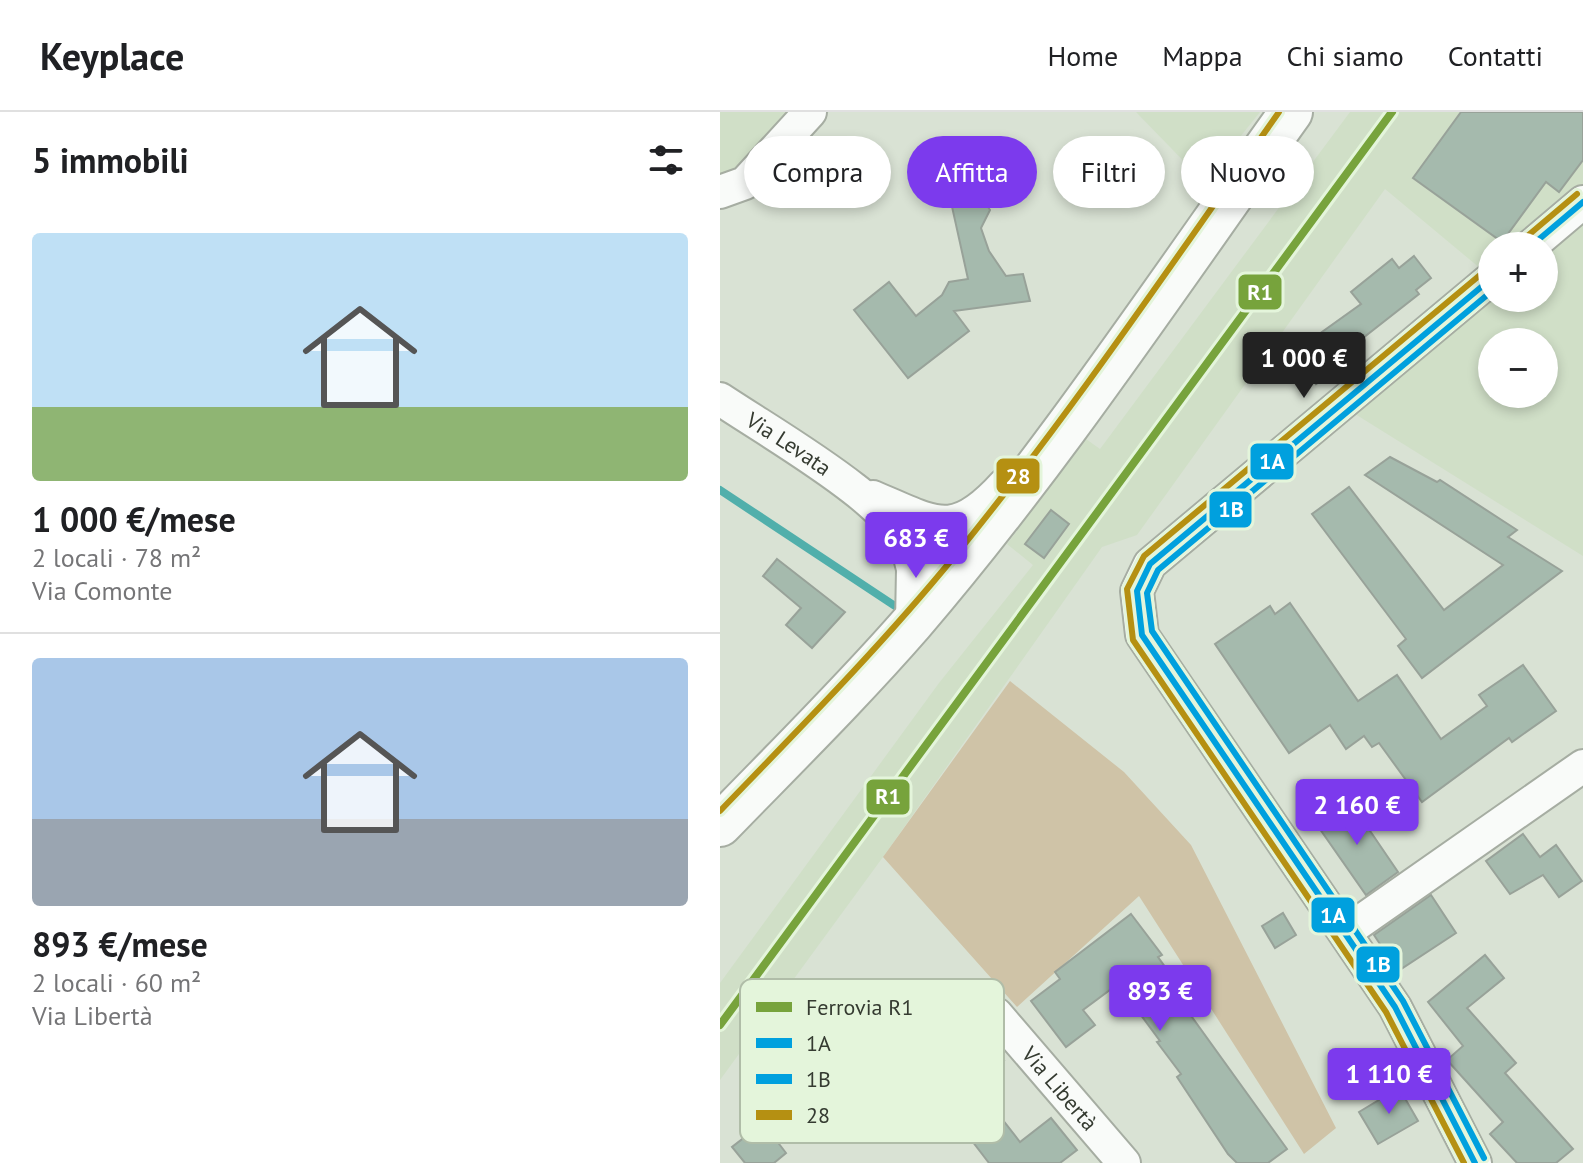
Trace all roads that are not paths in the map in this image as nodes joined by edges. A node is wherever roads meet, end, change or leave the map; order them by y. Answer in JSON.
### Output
{"nodes":[{"id":1,"x":810,"y":112,"type":"edge"},
{"id":2,"x":1291,"y":112,"type":"edge"},
{"id":3,"x":720,"y":192,"type":"edge"},
{"id":4,"x":1583,"y":202,"type":"edge"},
{"id":5,"x":1548,"y":232,"type":"edge"},
{"id":6,"x":1478,"y":290,"type":"edge"},
{"id":7,"x":720,"y":399,"type":"edge"},
{"id":8,"x":1063,"y":433,"type":"junction"},
{"id":9,"x":918,"y":529,"type":"junction"},
{"id":10,"x":957,"y":568,"type":"junction"},
{"id":11,"x":912,"y":623,"type":"junction"},
{"id":12,"x":1583,"y":766,"type":"edge"},
{"id":13,"x":720,"y":825,"type":"edge"},
{"id":14,"x":1347,"y":931,"type":"junction"},
{"id":15,"x":1004,"y":1023,"type":"edge"},
{"id":16,"x":1124,"y":1163,"type":"edge"},
{"id":17,"x":1475,"y":1163,"type":"edge"}],
"edges":[{"from":1,"to":3,"type":"street"},
{"from":2,"to":8,"type":"main road"},
{"from":4,"to":5,"type":"street"},
{"from":6,"to":14,"type":"street"},
{"from":7,"to":9,"type":"street","name":"Via Levata"},
{"from":8,"to":9,"type":"street"},
{"from":8,"to":10,"type":"main road"},
{"from":9,"to":10,"type":"street","name":"Via Levata"},
{"from":9,"to":11,"type":"street"},
{"from":10,"to":11,"type":"main road"},
{"from":11,"to":13,"type":"main road"},
{"from":12,"to":14,"type":"street"},
{"from":14,"to":17,"type":"street"},
{"from":15,"to":16,"type":"street","name":"Via Libertà"}]}
